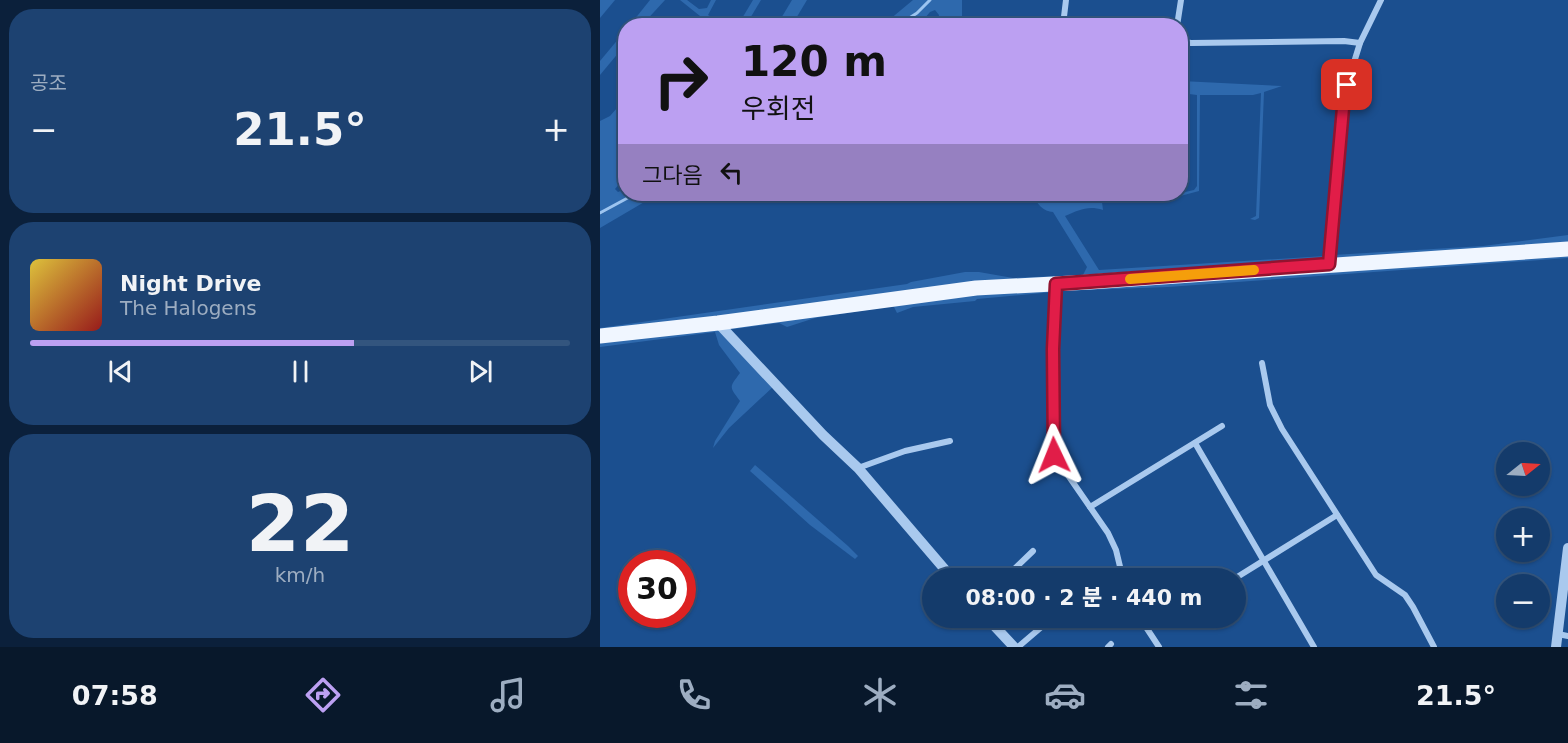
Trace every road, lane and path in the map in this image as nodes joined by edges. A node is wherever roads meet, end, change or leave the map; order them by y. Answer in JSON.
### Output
{"nodes":[{"id":1,"x":1066,"y":0,"type":"edge"},
{"id":2,"x":1181,"y":0,"type":"edge"},
{"id":3,"x":1381,"y":0,"type":"edge"},
{"id":4,"x":1064,"y":18,"type":"edge"},
{"id":5,"x":1178,"y":18,"type":"edge"},
{"id":6,"x":1188,"y":42,"type":"edge"},
{"id":7,"x":1360,"y":43,"type":"junction"},
{"id":8,"x":1568,"y":249,"type":"edge"},
{"id":9,"x":1329,"y":264,"type":"junction"},
{"id":10,"x":1056,"y":284,"type":"junction"},
{"id":11,"x":718,"y":322,"type":"junction"},
{"id":12,"x":600,"y":336,"type":"edge"},
{"id":13,"x":1262,"y":363,"type":"dead end"},
{"id":14,"x":1222,"y":426,"type":"dead end"},
{"id":15,"x":950,"y":441,"type":"dead end"},
{"id":16,"x":1195,"y":443,"type":"junction"},
{"id":17,"x":858,"y":468,"type":"junction"},
{"id":18,"x":1090,"y":507,"type":"junction"},
{"id":19,"x":1337,"y":515,"type":"junction"},
{"id":20,"x":1568,"y":548,"type":"edge"},
{"id":21,"x":1033,"y":551,"type":"dead end"},
{"id":22,"x":1263,"y":561,"type":"junction"},
{"id":23,"x":944,"y":568,"type":"edge"},
{"id":24,"x":1015,"y":568,"type":"edge"},
{"id":25,"x":1120,"y":568,"type":"edge"},
{"id":26,"x":1246,"y":572,"type":"edge"},
{"id":27,"x":997,"y":628,"type":"edge"},
{"id":28,"x":1040,"y":628,"type":"edge"},
{"id":29,"x":1146,"y":628,"type":"edge"},
{"id":30,"x":1563,"y":635,"type":"edge"},
{"id":31,"x":1016,"y":647,"type":"edge"},
{"id":32,"x":1159,"y":647,"type":"edge"},
{"id":33,"x":1314,"y":647,"type":"edge"},
{"id":34,"x":1434,"y":647,"type":"edge"},
{"id":35,"x":1556,"y":647,"type":"edge"}],
"edges":[{"from":1,"to":4,"type":"street"},
{"from":2,"to":5,"type":"street"},
{"from":3,"to":7,"type":"street"},
{"from":6,"to":7,"type":"street"},
{"from":7,"to":9,"type":"street"},
{"from":8,"to":9,"type":"main road"},
{"from":9,"to":10,"type":"main road"},
{"from":10,"to":11,"type":"main road"},
{"from":10,"to":18,"type":"street"},
{"from":11,"to":12,"type":"main road"},
{"from":11,"to":17,"type":"street"},
{"from":13,"to":19,"type":"street"},
{"from":14,"to":16,"type":"street"},
{"from":15,"to":17,"type":"street"},
{"from":16,"to":18,"type":"street"},
{"from":16,"to":22,"type":"street"},
{"from":17,"to":23,"type":"street"},
{"from":18,"to":25,"type":"street"},
{"from":19,"to":22,"type":"street"},
{"from":19,"to":34,"type":"street"},
{"from":20,"to":30,"type":"street"},
{"from":21,"to":24,"type":"street"},
{"from":22,"to":26,"type":"street"},
{"from":22,"to":33,"type":"street"},
{"from":27,"to":31,"type":"street"},
{"from":28,"to":31,"type":"street"},
{"from":29,"to":32,"type":"street"},
{"from":30,"to":35,"type":"street"}]}
